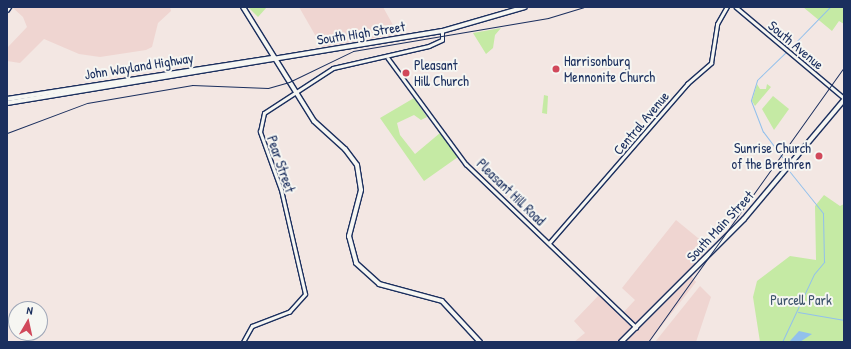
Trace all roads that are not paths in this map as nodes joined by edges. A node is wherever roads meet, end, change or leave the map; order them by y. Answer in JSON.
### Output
{"nodes":[{"id":1,"x":9,"y":7,"type":"edge"},
{"id":2,"x":242,"y":7,"type":"edge"},
{"id":3,"x":525,"y":7,"type":"edge"},
{"id":4,"x":727,"y":7,"type":"edge"},
{"id":5,"x":736,"y":7,"type":"edge"},
{"id":6,"x":7,"y":10,"type":"edge"},
{"id":7,"x":442,"y":31,"type":"junction"},
{"id":8,"x":275,"y":58,"type":"junction"},
{"id":9,"x":388,"y":58,"type":"junction"},
{"id":10,"x":198,"y":71,"type":"joint"},
{"id":11,"x":295,"y":91,"type":"junction"},
{"id":12,"x":7,"y":99,"type":"edge"},
{"id":13,"x":844,"y":99,"type":"edge"},
{"id":14,"x":7,"y":103,"type":"edge"},
{"id":15,"x":549,"y":243,"type":"junction"},
{"id":16,"x":636,"y":327,"type":"junction"},
{"id":17,"x":243,"y":342,"type":"edge"},
{"id":18,"x":480,"y":342,"type":"edge"},
{"id":19,"x":621,"y":342,"type":"edge"}],
"edges":[{"from":1,"to":6,"type":"street"},
{"from":2,"to":8,"type":"main road"},
{"from":3,"to":7,"type":"main road","name":"South High Street"},
{"from":4,"to":15,"type":"street","name":"Central Avenue"},
{"from":5,"to":13,"type":"street","name":"South Avenue"},
{"from":7,"to":8,"type":"main road","name":"South High Street"},
{"from":7,"to":9,"type":"street","name":"Pear Street"},
{"from":8,"to":10,"type":"main road","name":"South High Street"},
{"from":8,"to":11,"type":"main road"},
{"from":8,"to":12,"type":"main road","name":"John Wayland Highway"},
{"from":9,"to":11,"type":"street","name":"Pear Street"},
{"from":9,"to":15,"type":"street","name":"Pleasant Hill Road"},
{"from":10,"to":14,"type":"main road","name":"John Wayland Highway"},
{"from":11,"to":17,"type":"street","name":"Pear Street"},
{"from":11,"to":18,"type":"main road"},
{"from":13,"to":16,"type":"main road","name":"South Main Street"},
{"from":15,"to":16,"type":"street","name":"Pleasant Hill Road"},
{"from":16,"to":19,"type":"main road","name":"South Main Street"}]}
